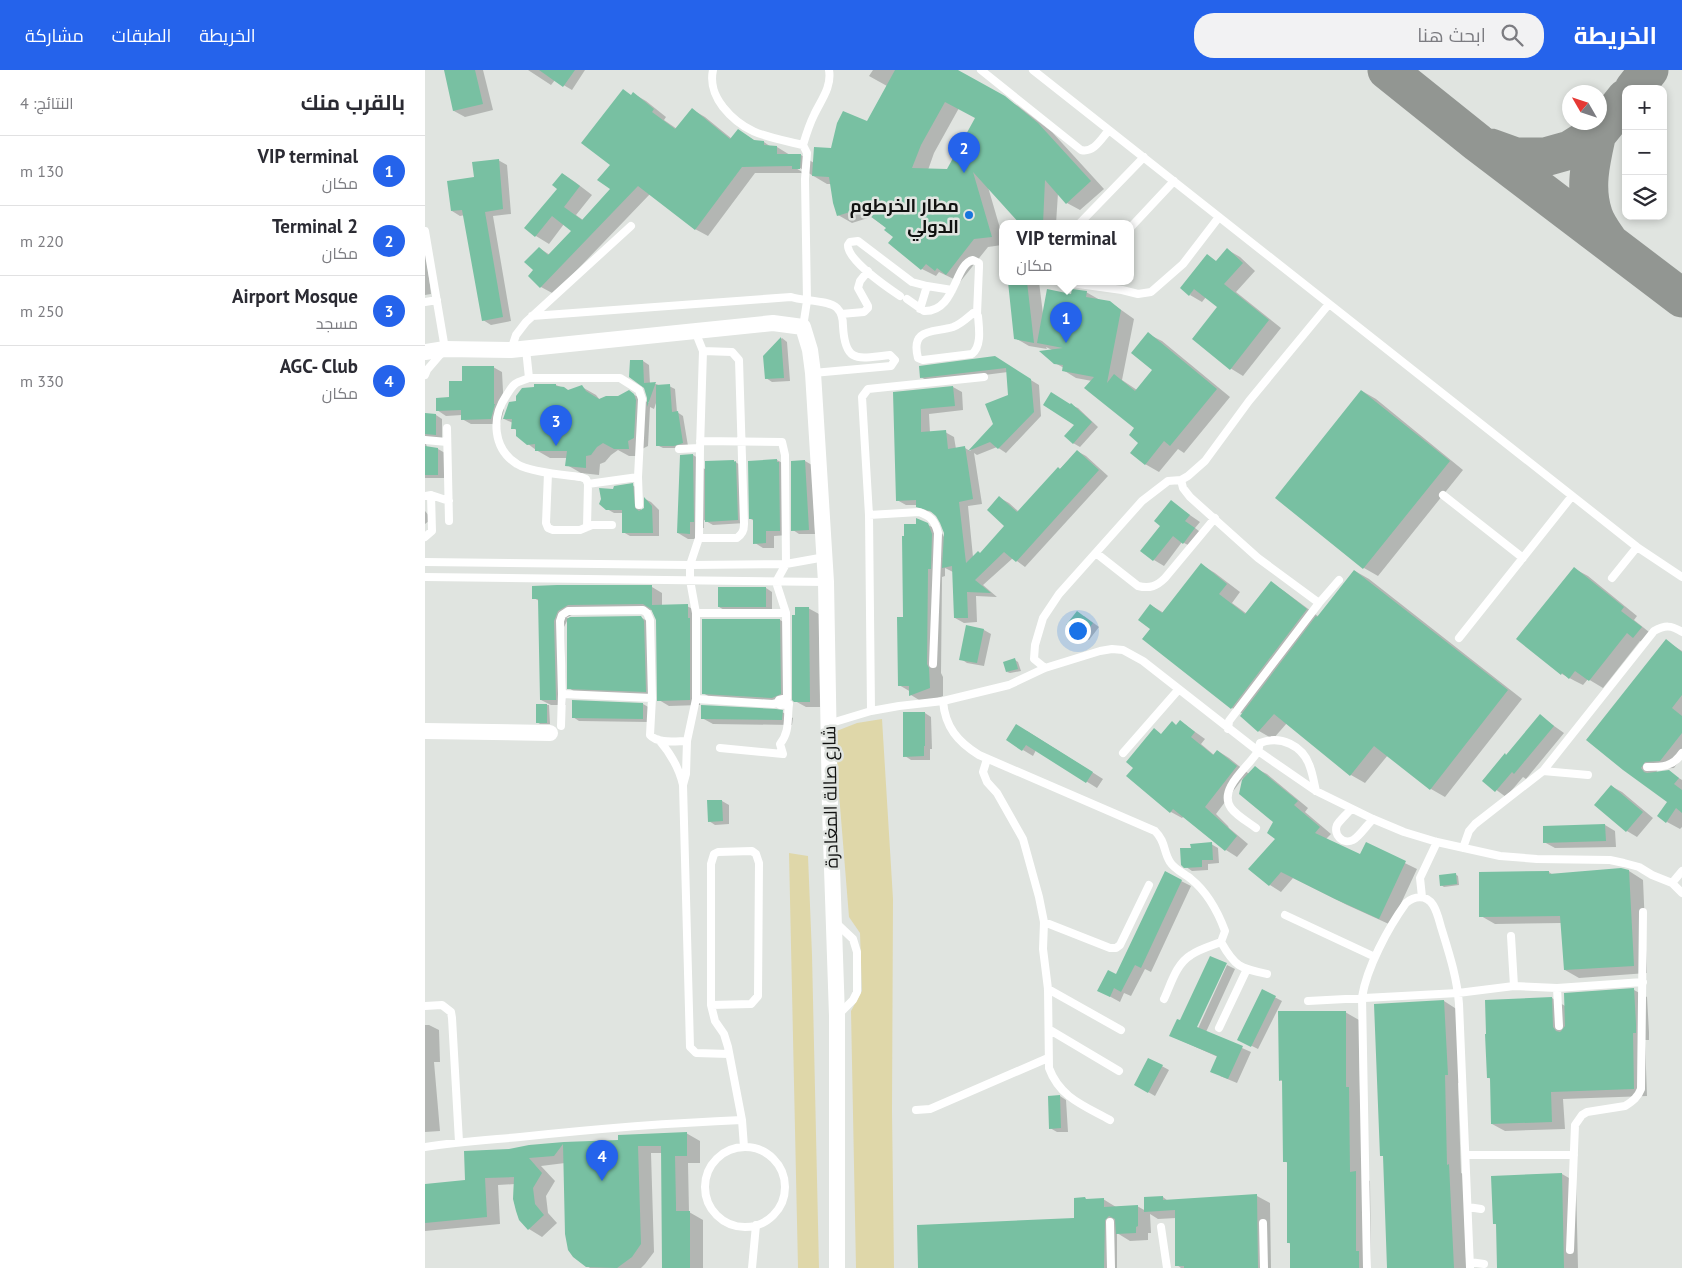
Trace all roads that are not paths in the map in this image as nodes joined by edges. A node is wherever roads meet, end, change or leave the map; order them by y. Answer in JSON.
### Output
{"nodes":[{"id":1,"x":713,"y":70,"type":"edge"},
{"id":2,"x":829,"y":70,"type":"edge"},
{"id":3,"x":981,"y":70,"type":"edge"},
{"id":4,"x":1033,"y":70,"type":"edge"},
{"id":5,"x":1109,"y":130,"type":"junction"},
{"id":6,"x":803,"y":145,"type":"junction"},
{"id":7,"x":1144,"y":158,"type":"junction"},
{"id":8,"x":1174,"y":181,"type":"junction"},
{"id":9,"x":1219,"y":217,"type":"junction"},
{"id":10,"x":1083,"y":220,"type":"edge"},
{"id":11,"x":1134,"y":224,"type":"edge"},
{"id":12,"x":631,"y":226,"type":"dead end"},
{"id":13,"x":425,"y":232,"type":"edge"},
{"id":14,"x":868,"y":272,"type":"junction"},
{"id":15,"x":1090,"y":285,"type":"edge"},
{"id":16,"x":927,"y":286,"type":"junction"},
{"id":17,"x":952,"y":290,"type":"junction"},
{"id":18,"x":437,"y":300,"type":"junction"},
{"id":19,"x":807,"y":301,"type":"junction"},
{"id":20,"x":425,"y":302,"type":"edge"},
{"id":21,"x":1329,"y":304,"type":"junction"},
{"id":22,"x":920,"y":309,"type":"junction"},
{"id":23,"x":841,"y":314,"type":"junction"},
{"id":24,"x":977,"y":314,"type":"junction"},
{"id":25,"x":532,"y":316,"type":"junction"},
{"id":26,"x":803,"y":327,"type":"junction"},
{"id":27,"x":695,"y":331,"type":"junction"},
{"id":28,"x":445,"y":348,"type":"junction"},
{"id":29,"x":519,"y":350,"type":"junction"},
{"id":30,"x":703,"y":351,"type":"junction"},
{"id":31,"x":425,"y":352,"type":"edge"},
{"id":32,"x":813,"y":373,"type":"junction"},
{"id":33,"x":425,"y":375,"type":"edge"},
{"id":34,"x":984,"y":377,"type":"dead end"},
{"id":35,"x":529,"y":378,"type":"junction"},
{"id":36,"x":447,"y":428,"type":"dead end"},
{"id":37,"x":425,"y":440,"type":"edge"},
{"id":38,"x":447,"y":442,"type":"junction"},
{"id":39,"x":742,"y":442,"type":"junction"},
{"id":40,"x":700,"y":445,"type":"junction"},
{"id":41,"x":679,"y":449,"type":"dead end"},
{"id":42,"x":548,"y":473,"type":"junction"},
{"id":43,"x":638,"y":477,"type":"junction"},
{"id":44,"x":1181,"y":480,"type":"junction"},
{"id":45,"x":588,"y":484,"type":"junction"},
{"id":46,"x":428,"y":495,"type":"edge"},
{"id":47,"x":1443,"y":495,"type":"dead end"},
{"id":48,"x":1572,"y":496,"type":"junction"},
{"id":49,"x":449,"y":501,"type":"junction"},
{"id":50,"x":639,"y":505,"type":"dead end"},
{"id":51,"x":869,"y":514,"type":"junction"},
{"id":52,"x":887,"y":515,"type":"dead end"},
{"id":53,"x":1215,"y":518,"type":"junction"},
{"id":54,"x":449,"y":521,"type":"dead end"},
{"id":55,"x":612,"y":525,"type":"dead end"},
{"id":56,"x":587,"y":527,"type":"junction"},
{"id":57,"x":425,"y":537,"type":"edge"},
{"id":58,"x":699,"y":538,"type":"junction"},
{"id":59,"x":1637,"y":547,"type":"junction"},
{"id":60,"x":1096,"y":553,"type":"junction"},
{"id":61,"x":825,"y":557,"type":"junction"},
{"id":62,"x":1523,"y":558,"type":"junction"},
{"id":63,"x":425,"y":562,"type":"edge"},
{"id":64,"x":525,"y":563,"type":"junction"},
{"id":65,"x":786,"y":564,"type":"junction"},
{"id":66,"x":690,"y":565,"type":"junction"},
{"id":67,"x":425,"y":577,"type":"edge"},
{"id":68,"x":1682,"y":577,"type":"edge"},
{"id":69,"x":525,"y":578,"type":"junction"},
{"id":70,"x":1612,"y":578,"type":"dead end"},
{"id":71,"x":690,"y":580,"type":"junction"},
{"id":72,"x":1339,"y":580,"type":"dead end"},
{"id":73,"x":776,"y":582,"type":"junction"},
{"id":74,"x":827,"y":582,"type":"junction"},
{"id":75,"x":1319,"y":602,"type":"junction"},
{"id":76,"x":786,"y":613,"type":"junction"},
{"id":77,"x":696,"y":614,"type":"junction"},
{"id":78,"x":1682,"y":632,"type":"edge"},
{"id":79,"x":1459,"y":638,"type":"dead end"},
{"id":80,"x":933,"y":664,"type":"dead end"},
{"id":81,"x":1045,"y":668,"type":"junction"},
{"id":82,"x":1179,"y":690,"type":"junction"},
{"id":83,"x":562,"y":694,"type":"junction"},
{"id":84,"x":652,"y":698,"type":"junction"},
{"id":85,"x":697,"y":699,"type":"junction"},
{"id":86,"x":943,"y":701,"type":"junction"},
{"id":87,"x":777,"y":703,"type":"junction"},
{"id":88,"x":871,"y":711,"type":"junction"},
{"id":89,"x":828,"y":724,"type":"junction"},
{"id":90,"x":556,"y":729,"type":"joint"},
{"id":91,"x":1228,"y":729,"type":"junction"},
{"id":92,"x":425,"y":731,"type":"edge"},
{"id":93,"x":659,"y":740,"type":"junction"},
{"id":94,"x":687,"y":741,"type":"junction"},
{"id":95,"x":720,"y":748,"type":"dead end"},
{"id":96,"x":1258,"y":751,"type":"junction"},
{"id":97,"x":1123,"y":753,"type":"dead end"},
{"id":98,"x":1682,"y":753,"type":"edge"},
{"id":99,"x":987,"y":760,"type":"junction"},
{"id":100,"x":1647,"y":766,"type":"dead end"},
{"id":101,"x":1543,"y":771,"type":"junction"},
{"id":102,"x":1588,"y":775,"type":"dead end"},
{"id":103,"x":683,"y":785,"type":"junction"},
{"id":104,"x":1316,"y":791,"type":"junction"},
{"id":105,"x":1351,"y":810,"type":"junction"},
{"id":106,"x":1373,"y":820,"type":"junction"},
{"id":107,"x":1256,"y":828,"type":"dead end"},
{"id":108,"x":1437,"y":842,"type":"junction"},
{"id":109,"x":1463,"y":848,"type":"junction"},
{"id":110,"x":1682,"y":871,"type":"edge"},
{"id":111,"x":1672,"y":883,"type":"junction"},
{"id":112,"x":1149,"y":885,"type":"dead end"},
{"id":113,"x":1682,"y":893,"type":"edge"},
{"id":114,"x":1422,"y":897,"type":"junction"},
{"id":115,"x":1643,"y":912,"type":"dead end"},
{"id":116,"x":1285,"y":915,"type":"dead end"},
{"id":117,"x":834,"y":921,"type":"junction"},
{"id":118,"x":1044,"y":922,"type":"junction"},
{"id":119,"x":1511,"y":936,"type":"dead end"},
{"id":120,"x":1221,"y":942,"type":"junction"},
{"id":121,"x":1375,"y":957,"type":"junction"},
{"id":122,"x":1247,"y":969,"type":"junction"},
{"id":123,"x":1267,"y":974,"type":"dead end"},
{"id":124,"x":1643,"y":982,"type":"junction"},
{"id":125,"x":1514,"y":986,"type":"junction"},
{"id":126,"x":1557,"y":988,"type":"junction"},
{"id":127,"x":1048,"y":989,"type":"junction"},
{"id":128,"x":1458,"y":993,"type":"junction"},
{"id":129,"x":1362,"y":997,"type":"junction"},
{"id":130,"x":1163,"y":999,"type":"dead end"},
{"id":131,"x":1308,"y":1001,"type":"dead end"},
{"id":132,"x":711,"y":1005,"type":"junction"},
{"id":133,"x":425,"y":1006,"type":"edge"},
{"id":134,"x":837,"y":1016,"type":"junction"},
{"id":135,"x":1559,"y":1026,"type":"dead end"},
{"id":136,"x":1219,"y":1028,"type":"dead end"},
{"id":137,"x":1049,"y":1030,"type":"junction"},
{"id":138,"x":1121,"y":1030,"type":"dead end"},
{"id":139,"x":729,"y":1054,"type":"junction"},
{"id":140,"x":1048,"y":1058,"type":"junction"},
{"id":141,"x":1119,"y":1071,"type":"dead end"},
{"id":142,"x":916,"y":1110,"type":"dead end"},
{"id":143,"x":742,"y":1120,"type":"junction"},
{"id":144,"x":1110,"y":1120,"type":"dead end"},
{"id":145,"x":459,"y":1142,"type":"junction"},
{"id":146,"x":425,"y":1147,"type":"edge"},
{"id":147,"x":744,"y":1147,"type":"junction"},
{"id":148,"x":1467,"y":1155,"type":"junction"},
{"id":149,"x":1574,"y":1155,"type":"junction"},
{"id":150,"x":1468,"y":1207,"type":"junction"},
{"id":151,"x":1481,"y":1209,"type":"dead end"},
{"id":152,"x":1110,"y":1222,"type":"dead end"},
{"id":153,"x":1263,"y":1223,"type":"dead end"},
{"id":154,"x":756,"y":1225,"type":"junction"},
{"id":155,"x":1161,"y":1228,"type":"dead end"},
{"id":156,"x":1570,"y":1250,"type":"dead end"},
{"id":157,"x":1484,"y":1264,"type":"dead end"},
{"id":158,"x":1470,"y":1265,"type":"edge"},
{"id":159,"x":752,"y":1268,"type":"edge"},
{"id":160,"x":837,"y":1268,"type":"edge"},
{"id":161,"x":1111,"y":1268,"type":"edge"},
{"id":162,"x":1167,"y":1268,"type":"edge"},
{"id":163,"x":1264,"y":1268,"type":"edge"},
{"id":164,"x":1367,"y":1268,"type":"edge"}],
"edges":[{"from":1,"to":6,"type":"lane"},
{"from":2,"to":6,"type":"lane"},
{"from":3,"to":5,"type":"lane"},
{"from":4,"to":5,"type":"lane"},
{"from":5,"to":7,"type":"lane"},
{"from":6,"to":19,"type":"lane"},
{"from":7,"to":8,"type":"lane"},
{"from":7,"to":10,"type":"lane"},
{"from":8,"to":9,"type":"lane"},
{"from":8,"to":11,"type":"lane"},
{"from":9,"to":15,"type":"lane"},
{"from":9,"to":21,"type":"lane"},
{"from":12,"to":25,"type":"lane"},
{"from":13,"to":18,"type":"lane"},
{"from":14,"to":16,"type":"lane"},
{"from":14,"to":22,"type":"lane"},
{"from":14,"to":23,"type":"lane"},
{"from":16,"to":17,"type":"lane"},
{"from":16,"to":22,"type":"lane"},
{"from":17,"to":22,"type":"lane"},
{"from":17,"to":24,"type":"lane"},
{"from":18,"to":20,"type":"lane"},
{"from":18,"to":28,"type":"lane"},
{"from":19,"to":23,"type":"lane"},
{"from":19,"to":25,"type":"lane"},
{"from":19,"to":26,"type":"lane"},
{"from":21,"to":44,"type":"lane"},
{"from":21,"to":48,"type":"lane"},
{"from":23,"to":32,"type":"lane"},
{"from":24,"to":24,"type":"lane"},
{"from":25,"to":29,"type":"lane"},
{"from":26,"to":27,"type":"street"},
{"from":26,"to":32,"type":"street","name":"شارع صالة المغادرة"},
{"from":27,"to":29,"type":"street"},
{"from":27,"to":30,"type":"lane"},
{"from":28,"to":29,"type":"street"},
{"from":28,"to":31,"type":"street"},
{"from":28,"to":33,"type":"lane"},
{"from":29,"to":35,"type":"lane"},
{"from":30,"to":39,"type":"lane"},
{"from":30,"to":40,"type":"lane"},
{"from":32,"to":61,"type":"street","name":"شارع صالة المغادرة"},
{"from":34,"to":51,"type":"lane"},
{"from":35,"to":42,"type":"lane"},
{"from":35,"to":43,"type":"lane"},
{"from":36,"to":38,"type":"lane"},
{"from":37,"to":38,"type":"lane"},
{"from":38,"to":49,"type":"lane"},
{"from":39,"to":40,"type":"lane"},
{"from":39,"to":58,"type":"lane"},
{"from":39,"to":65,"type":"lane"},
{"from":40,"to":41,"type":"lane"},
{"from":40,"to":58,"type":"lane"},
{"from":42,"to":45,"type":"lane"},
{"from":42,"to":56,"type":"lane"},
{"from":43,"to":45,"type":"lane"},
{"from":43,"to":50,"type":"lane"},
{"from":44,"to":53,"type":"lane"},
{"from":44,"to":60,"type":"lane"},
{"from":45,"to":56,"type":"lane"},
{"from":46,"to":49,"type":"lane"},
{"from":46,"to":57,"type":"lane"},
{"from":47,"to":62,"type":"lane"},
{"from":48,"to":59,"type":"lane"},
{"from":48,"to":62,"type":"lane"},
{"from":49,"to":54,"type":"lane"},
{"from":51,"to":52,"type":"lane"},
{"from":51,"to":80,"type":"lane"},
{"from":51,"to":88,"type":"lane"},
{"from":53,"to":60,"type":"lane"},
{"from":53,"to":75,"type":"lane"},
{"from":55,"to":56,"type":"lane"},
{"from":58,"to":66,"type":"lane"},
{"from":59,"to":68,"type":"lane"},
{"from":59,"to":70,"type":"lane"},
{"from":60,"to":81,"type":"lane"},
{"from":61,"to":65,"type":"lane"},
{"from":61,"to":74,"type":"street","name":"شارع صالة المغادرة"},
{"from":62,"to":79,"type":"lane"},
{"from":63,"to":64,"type":"lane"},
{"from":64,"to":66,"type":"lane"},
{"from":64,"to":69,"type":"lane"},
{"from":65,"to":66,"type":"lane"},
{"from":65,"to":73,"type":"lane"},
{"from":66,"to":71,"type":"lane"},
{"from":67,"to":69,"type":"lane"},
{"from":69,"to":71,"type":"lane"},
{"from":71,"to":73,"type":"lane"},
{"from":71,"to":77,"type":"lane"},
{"from":72,"to":75,"type":"lane"},
{"from":73,"to":74,"type":"lane"},
{"from":73,"to":76,"type":"lane"},
{"from":74,"to":89,"type":"street","name":"شارع صالة المغادرة"},
{"from":75,"to":91,"type":"lane"},
{"from":76,"to":77,"type":"lane"},
{"from":76,"to":87,"type":"lane"},
{"from":77,"to":85,"type":"lane"},
{"from":78,"to":101,"type":"lane"},
{"from":81,"to":82,"type":"lane"},
{"from":81,"to":86,"type":"lane"},
{"from":82,"to":91,"type":"lane"},
{"from":82,"to":97,"type":"lane"},
{"from":83,"to":84,"type":"lane"},
{"from":83,"to":84,"type":"lane"},
{"from":83,"to":90,"type":"lane"},
{"from":84,"to":93,"type":"lane"},
{"from":85,"to":87,"type":"lane"},
{"from":85,"to":94,"type":"lane"},
{"from":86,"to":88,"type":"lane"},
{"from":86,"to":99,"type":"lane"},
{"from":87,"to":95,"type":"lane"},
{"from":88,"to":89,"type":"lane"},
{"from":89,"to":117,"type":"street","name":"شارع صالة المغادرة"},
{"from":90,"to":92,"type":"street"},
{"from":91,"to":96,"type":"lane"},
{"from":93,"to":94,"type":"lane"},
{"from":93,"to":103,"type":"lane"},
{"from":94,"to":103,"type":"lane"},
{"from":96,"to":104,"type":"lane"},
{"from":96,"to":104,"type":"lane"},
{"from":96,"to":107,"type":"lane"},
{"from":98,"to":100,"type":"lane"},
{"from":99,"to":118,"type":"lane"},
{"from":99,"to":120,"type":"lane"},
{"from":101,"to":102,"type":"lane"},
{"from":101,"to":109,"type":"lane"},
{"from":103,"to":139,"type":"lane"},
{"from":104,"to":105,"type":"lane"},
{"from":105,"to":106,"type":"lane"},
{"from":105,"to":106,"type":"lane"},
{"from":106,"to":108,"type":"lane"},
{"from":108,"to":109,"type":"lane"},
{"from":108,"to":114,"type":"lane"},
{"from":109,"to":111,"type":"lane"},
{"from":110,"to":111,"type":"lane"},
{"from":111,"to":113,"type":"lane"},
{"from":112,"to":118,"type":"lane"},
{"from":114,"to":121,"type":"lane"},
{"from":114,"to":128,"type":"lane"},
{"from":115,"to":124,"type":"lane"},
{"from":116,"to":121,"type":"lane"},
{"from":117,"to":134,"type":"street","name":"شارع صالة المغادرة"},
{"from":117,"to":134,"type":"lane"},
{"from":118,"to":127,"type":"lane"},
{"from":119,"to":125,"type":"lane"},
{"from":120,"to":122,"type":"lane"},
{"from":120,"to":130,"type":"lane"},
{"from":121,"to":129,"type":"lane"},
{"from":122,"to":123,"type":"lane"},
{"from":122,"to":136,"type":"lane"},
{"from":124,"to":126,"type":"lane"},
{"from":124,"to":149,"type":"lane"},
{"from":125,"to":126,"type":"lane"},
{"from":125,"to":128,"type":"lane"},
{"from":126,"to":135,"type":"lane"},
{"from":127,"to":137,"type":"lane"},
{"from":127,"to":138,"type":"lane"},
{"from":128,"to":129,"type":"lane"},
{"from":128,"to":148,"type":"lane"},
{"from":129,"to":131,"type":"lane"},
{"from":129,"to":164,"type":"lane"},
{"from":132,"to":132,"type":"lane"},
{"from":132,"to":139,"type":"lane"},
{"from":133,"to":145,"type":"lane"},
{"from":134,"to":160,"type":"street","name":"شارع صالة المغادرة"},
{"from":137,"to":140,"type":"lane"},
{"from":137,"to":141,"type":"lane"},
{"from":139,"to":143,"type":"lane"},
{"from":140,"to":142,"type":"lane"},
{"from":140,"to":144,"type":"lane"},
{"from":143,"to":145,"type":"lane"},
{"from":143,"to":147,"type":"lane"},
{"from":145,"to":146,"type":"lane"},
{"from":147,"to":154,"type":"lane"},
{"from":147,"to":154,"type":"lane"},
{"from":148,"to":149,"type":"lane"},
{"from":148,"to":150,"type":"lane"},
{"from":149,"to":156,"type":"lane"},
{"from":150,"to":151,"type":"lane"},
{"from":150,"to":158,"type":"lane"},
{"from":152,"to":161,"type":"lane"},
{"from":153,"to":163,"type":"lane"},
{"from":154,"to":159,"type":"lane"},
{"from":155,"to":162,"type":"lane"},
{"from":157,"to":158,"type":"lane"}]}
